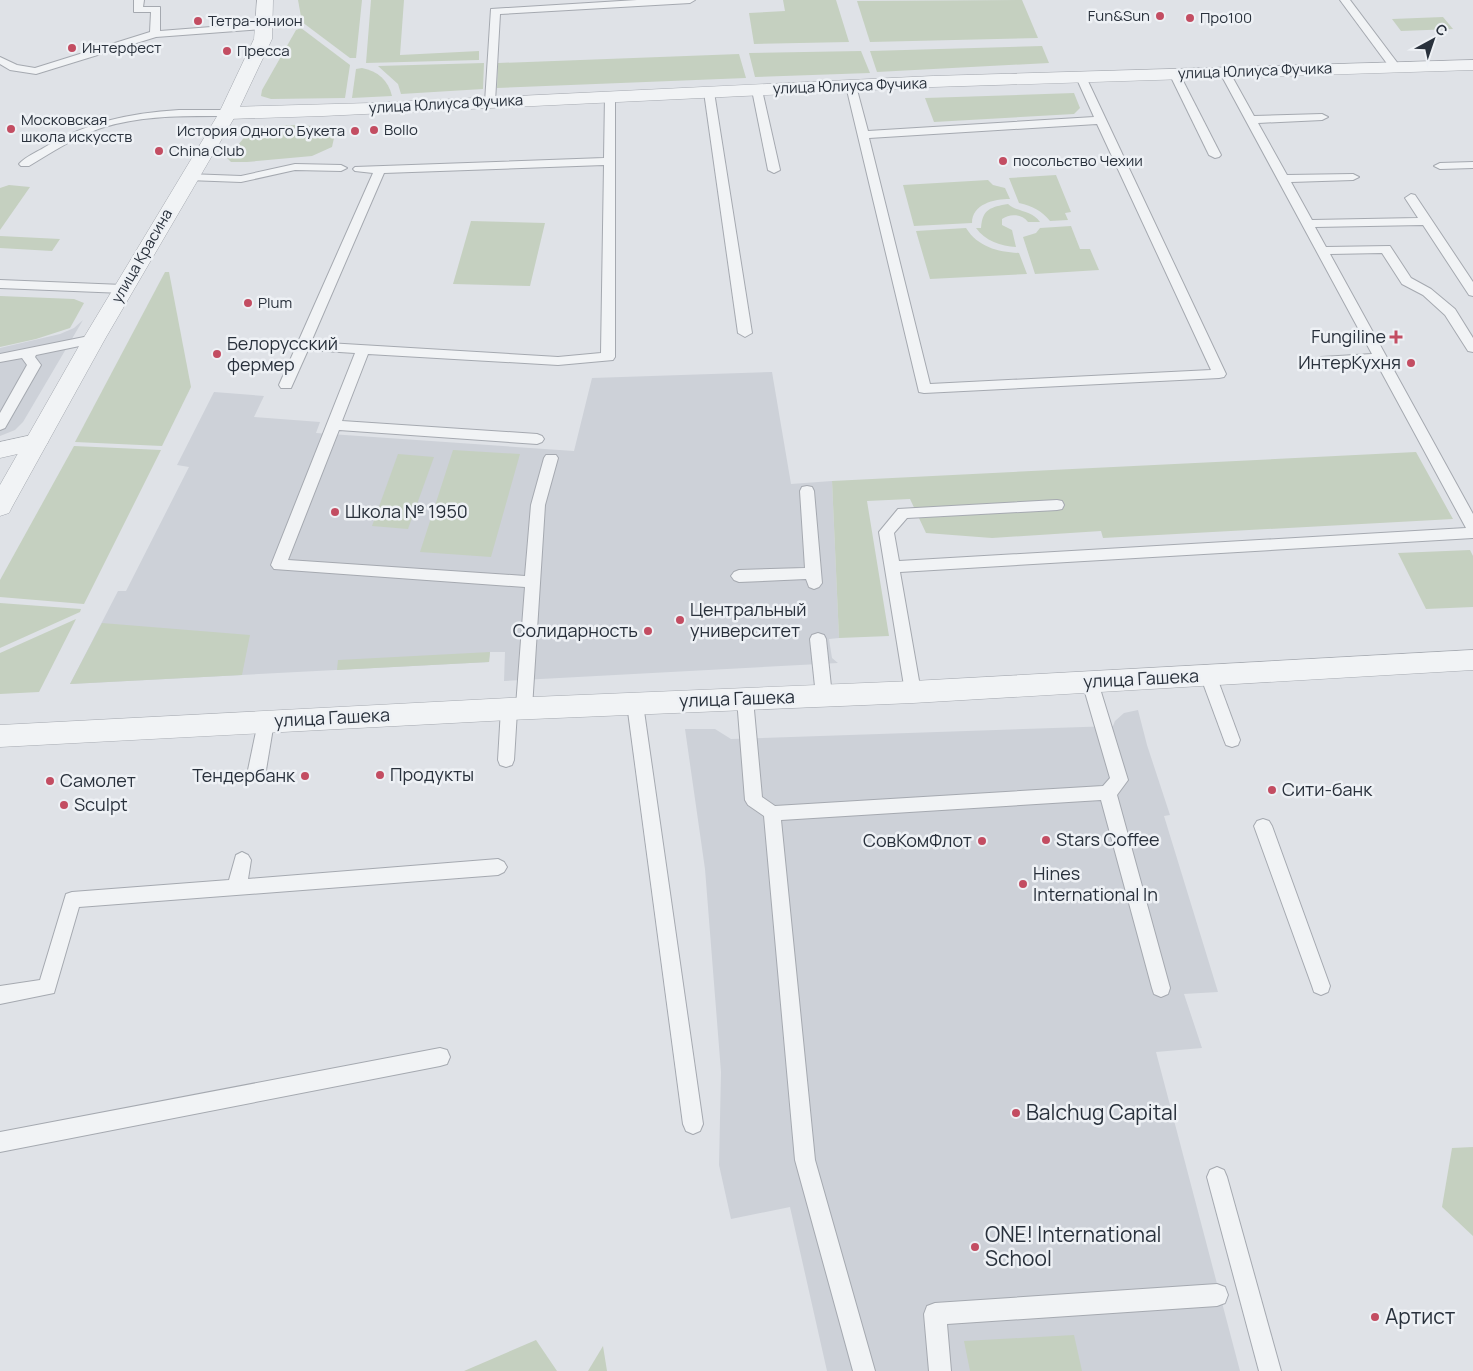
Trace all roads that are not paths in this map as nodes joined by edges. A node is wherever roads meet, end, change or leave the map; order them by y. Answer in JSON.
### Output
{"nodes":[{"id":1,"x":139,"y":0,"type":"edge"},
{"id":2,"x":265,"y":0,"type":"edge"},
{"id":3,"x":690,"y":0,"type":"edge"},
{"id":4,"x":1345,"y":0,"type":"edge"},
{"id":5,"x":495,"y":5,"type":"edge"},
{"id":6,"x":264,"y":26,"type":"junction"},
{"id":7,"x":154,"y":34,"type":"junction"},
{"id":8,"x":0,"y":60,"type":"edge"},
{"id":9,"x":1473,"y":65,"type":"edge"},
{"id":10,"x":1395,"y":67,"type":"junction"},
{"id":11,"x":1224,"y":71,"type":"junction"},
{"id":12,"x":1174,"y":73,"type":"junction"},
{"id":13,"x":1081,"y":77,"type":"junction"},
{"id":14,"x":851,"y":86,"type":"junction"},
{"id":15,"x":758,"y":90,"type":"junction"},
{"id":16,"x":709,"y":92,"type":"junction"},
{"id":17,"x":610,"y":96,"type":"junction"},
{"id":18,"x":490,"y":102,"type":"junction"},
{"id":19,"x":228,"y":113,"type":"junction"},
{"id":20,"x":1322,"y":117,"type":"dead end"},
{"id":21,"x":1101,"y":120,"type":"junction"},
{"id":22,"x":1250,"y":120,"type":"junction"},
{"id":23,"x":862,"y":135,"type":"junction"},
{"id":24,"x":1215,"y":155,"type":"dead end"},
{"id":25,"x":610,"y":160,"type":"junction"},
{"id":26,"x":25,"y":164,"type":"dead end"},
{"id":27,"x":1473,"y":165,"type":"edge"},
{"id":28,"x":1440,"y":166,"type":"dead end"},
{"id":29,"x":341,"y":168,"type":"dead end"},
{"id":30,"x":359,"y":169,"type":"dead end"},
{"id":31,"x":380,"y":170,"type":"junction"},
{"id":32,"x":774,"y":170,"type":"dead end"},
{"id":33,"x":188,"y":177,"type":"junction"},
{"id":34,"x":1353,"y":177,"type":"dead end"},
{"id":35,"x":1283,"y":179,"type":"junction"},
{"id":36,"x":1411,"y":198,"type":"dead end"},
{"id":37,"x":1426,"y":222,"type":"junction"},
{"id":38,"x":1308,"y":224,"type":"junction"},
{"id":39,"x":1322,"y":251,"type":"junction"},
{"id":40,"x":0,"y":284,"type":"edge"},
{"id":41,"x":123,"y":289,"type":"junction"},
{"id":42,"x":1473,"y":292,"type":"edge"},
{"id":43,"x":745,"y":333,"type":"dead end"},
{"id":44,"x":94,"y":339,"type":"junction"},
{"id":45,"x":303,"y":346,"type":"junction"},
{"id":46,"x":1473,"y":348,"type":"edge"},
{"id":47,"x":363,"y":350,"type":"junction"},
{"id":48,"x":29,"y":355,"type":"junction"},
{"id":49,"x":0,"y":358,"type":"edge"},
{"id":50,"x":1381,"y":358,"type":"junction"},
{"id":51,"x":1321,"y":360,"type":"dead end"},
{"id":52,"x":13,"y":365,"type":"dead end"},
{"id":53,"x":286,"y":385,"type":"dead end"},
{"id":54,"x":0,"y":425,"type":"edge"},
{"id":55,"x":334,"y":425,"type":"junction"},
{"id":56,"x":537,"y":439,"type":"dead end"},
{"id":57,"x":36,"y":442,"type":"junction"},
{"id":58,"x":0,"y":450,"type":"edge"},
{"id":59,"x":551,"y":458,"type":"dead end"},
{"id":60,"x":807,"y":491,"type":"dead end"},
{"id":61,"x":1057,"y":504,"type":"dead end"},
{"id":62,"x":0,"y":507,"type":"edge"},
{"id":63,"x":1473,"y":527,"type":"edge"},
{"id":64,"x":1473,"y":533,"type":"edge"},
{"id":65,"x":892,"y":566,"type":"junction"},
{"id":66,"x":739,"y":576,"type":"dead end"},
{"id":67,"x":532,"y":582,"type":"junction"},
{"id":68,"x":818,"y":639,"type":"dead end"},
{"id":69,"x":1473,"y":660,"type":"edge"},
{"id":70,"x":1208,"y":675,"type":"junction"},
{"id":71,"x":1090,"y":682,"type":"junction"},
{"id":72,"x":913,"y":692,"type":"junction"},
{"id":73,"x":824,"y":696,"type":"junction"},
{"id":74,"x":745,"y":699,"type":"junction"},
{"id":75,"x":635,"y":704,"type":"junction"},
{"id":76,"x":517,"y":709,"type":"junction"},
{"id":77,"x":266,"y":722,"type":"junction"},
{"id":78,"x":0,"y":736,"type":"edge"},
{"id":79,"x":1232,"y":740,"type":"dead end"},
{"id":80,"x":506,"y":760,"type":"dead end"},
{"id":81,"x":257,"y":770,"type":"dead end"},
{"id":82,"x":1108,"y":793,"type":"junction"},
{"id":83,"x":772,"y":812,"type":"junction"},
{"id":84,"x":1263,"y":826,"type":"dead end"},
{"id":85,"x":242,"y":860,"type":"dead end"},
{"id":86,"x":498,"y":867,"type":"dead end"},
{"id":87,"x":238,"y":887,"type":"junction"},
{"id":88,"x":1321,"y":986,"type":"dead end"},
{"id":89,"x":1161,"y":988,"type":"dead end"},
{"id":90,"x":0,"y":995,"type":"edge"},
{"id":91,"x":440,"y":1057,"type":"dead end"},
{"id":92,"x":693,"y":1124,"type":"dead end"},
{"id":93,"x":0,"y":1142,"type":"edge"},
{"id":94,"x":1217,"y":1177,"type":"dead end"},
{"id":95,"x":1217,"y":1295,"type":"dead end"},
{"id":96,"x":864,"y":1371,"type":"edge"},
{"id":97,"x":940,"y":1371,"type":"edge"},
{"id":98,"x":1270,"y":1371,"type":"edge"}],
"edges":[{"from":1,"to":7,"type":"lane"},
{"from":2,"to":6,"type":"street","name":"улица Красина"},
{"from":3,"to":5,"type":"lane"},
{"from":4,"to":10,"type":"lane"},
{"from":5,"to":18,"type":"lane"},
{"from":6,"to":7,"type":"lane"},
{"from":6,"to":19,"type":"street","name":"улица Красина"},
{"from":7,"to":8,"type":"lane"},
{"from":9,"to":10,"type":"street","name":"улица Юлиуса Фучика"},
{"from":10,"to":11,"type":"street","name":"улица Юлиуса Фучика"},
{"from":11,"to":12,"type":"street","name":"улица Юлиуса Фучика"},
{"from":11,"to":22,"type":"lane"},
{"from":12,"to":13,"type":"street","name":"улица Юлиуса Фучика"},
{"from":12,"to":24,"type":"lane"},
{"from":13,"to":14,"type":"street","name":"улица Юлиуса Фучика"},
{"from":13,"to":21,"type":"lane"},
{"from":14,"to":15,"type":"street","name":"улица Юлиуса Фучика"},
{"from":14,"to":23,"type":"lane"},
{"from":15,"to":16,"type":"street","name":"улица Юлиуса Фучика"},
{"from":15,"to":32,"type":"lane"},
{"from":16,"to":17,"type":"street","name":"улица Юлиуса Фучика"},
{"from":16,"to":43,"type":"lane"},
{"from":17,"to":18,"type":"street","name":"улица Юлиуса Фучика"},
{"from":17,"to":25,"type":"lane"},
{"from":18,"to":19,"type":"street","name":"улица Юлиуса Фучика"},
{"from":19,"to":26,"type":"lane"},
{"from":19,"to":33,"type":"street","name":"улица Красина"},
{"from":20,"to":22,"type":"lane"},
{"from":21,"to":23,"type":"lane"},
{"from":21,"to":23,"type":"lane"},
{"from":22,"to":35,"type":"lane"},
{"from":25,"to":31,"type":"lane"},
{"from":25,"to":47,"type":"lane"},
{"from":27,"to":28,"type":"lane"},
{"from":29,"to":33,"type":"lane"},
{"from":30,"to":31,"type":"lane"},
{"from":31,"to":45,"type":"lane"},
{"from":33,"to":41,"type":"street","name":"улица Красина"},
{"from":34,"to":35,"type":"lane"},
{"from":35,"to":38,"type":"lane"},
{"from":36,"to":37,"type":"lane"},
{"from":37,"to":38,"type":"lane"},
{"from":37,"to":42,"type":"lane"},
{"from":38,"to":39,"type":"lane"},
{"from":39,"to":46,"type":"lane"},
{"from":39,"to":50,"type":"lane"},
{"from":40,"to":41,"type":"lane"},
{"from":41,"to":44,"type":"street","name":"улица Красина"},
{"from":44,"to":48,"type":"lane"},
{"from":44,"to":57,"type":"street","name":"улица Красина"},
{"from":45,"to":47,"type":"lane"},
{"from":45,"to":53,"type":"lane"},
{"from":47,"to":55,"type":"lane"},
{"from":48,"to":49,"type":"lane"},
{"from":48,"to":52,"type":"lane"},
{"from":48,"to":54,"type":"lane"},
{"from":50,"to":51,"type":"lane"},
{"from":50,"to":63,"type":"lane"},
{"from":55,"to":56,"type":"lane"},
{"from":55,"to":67,"type":"lane"},
{"from":57,"to":58,"type":"street"},
{"from":57,"to":62,"type":"street","name":"улица Красина"},
{"from":59,"to":67,"type":"lane"},
{"from":60,"to":66,"type":"lane"},
{"from":61,"to":65,"type":"lane"},
{"from":64,"to":65,"type":"lane"},
{"from":65,"to":72,"type":"lane"},
{"from":67,"to":76,"type":"lane"},
{"from":68,"to":73,"type":"lane"},
{"from":69,"to":70,"type":"street","name":"улица Гашека"},
{"from":70,"to":71,"type":"street","name":"улица Гашека"},
{"from":70,"to":79,"type":"lane"},
{"from":71,"to":72,"type":"street","name":"улица Гашека"},
{"from":71,"to":82,"type":"lane"},
{"from":72,"to":73,"type":"street","name":"улица Гашека"},
{"from":73,"to":74,"type":"street","name":"улица Гашека"},
{"from":74,"to":75,"type":"street","name":"улица Гашека"},
{"from":74,"to":83,"type":"lane"},
{"from":75,"to":76,"type":"street","name":"улица Гашека"},
{"from":75,"to":92,"type":"lane"},
{"from":76,"to":77,"type":"street","name":"улица Гашека"},
{"from":76,"to":80,"type":"lane"},
{"from":77,"to":78,"type":"street","name":"улица Гашека"},
{"from":77,"to":81,"type":"lane"},
{"from":82,"to":83,"type":"lane"},
{"from":82,"to":89,"type":"lane"},
{"from":83,"to":96,"type":"lane"},
{"from":84,"to":88,"type":"lane"},
{"from":85,"to":87,"type":"lane"},
{"from":86,"to":87,"type":"lane"},
{"from":87,"to":90,"type":"lane"},
{"from":91,"to":93,"type":"lane"},
{"from":94,"to":98,"type":"lane"},
{"from":95,"to":97,"type":"lane"}]}
